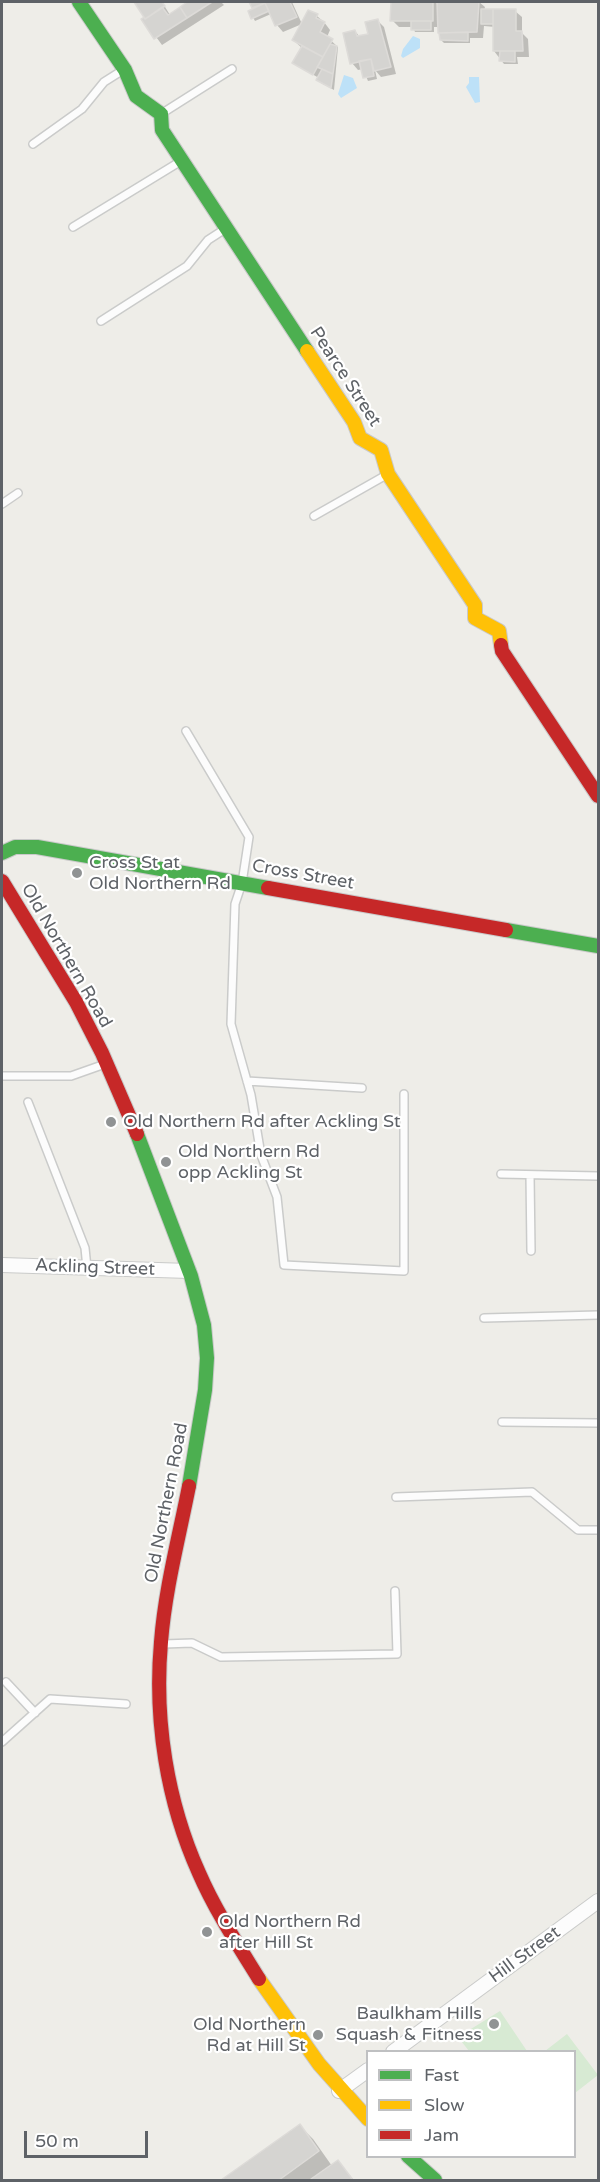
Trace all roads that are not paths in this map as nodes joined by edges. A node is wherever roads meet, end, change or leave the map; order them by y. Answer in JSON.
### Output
{"nodes":[{"id":1,"x":79,"y":2,"type":"edge"},
{"id":2,"x":232,"y":69,"type":"dead end"},
{"id":3,"x":125,"y":70,"type":"junction"},
{"id":4,"x":161,"y":114,"type":"junction"},
{"id":5,"x":33,"y":144,"type":"dead end"},
{"id":6,"x":182,"y":160,"type":"junction"},
{"id":7,"x":73,"y":227,"type":"dead end"},
{"id":8,"x":227,"y":228,"type":"junction"},
{"id":9,"x":100,"y":321,"type":"dead end"},
{"id":10,"x":388,"y":474,"type":"junction"},
{"id":11,"x":18,"y":493,"type":"dead end"},
{"id":12,"x":2,"y":504,"type":"edge"},
{"id":13,"x":314,"y":516,"type":"dead end"},
{"id":14,"x":186,"y":731,"type":"dead end"},
{"id":15,"x":598,"y":796,"type":"edge"},
{"id":16,"x":2,"y":853,"type":"edge"},
{"id":17,"x":2,"y":881,"type":"edge"},
{"id":18,"x":242,"y":883,"type":"junction"},
{"id":19,"x":598,"y":946,"type":"edge"},
{"id":20,"x":106,"y":1064,"type":"junction"},
{"id":21,"x":2,"y":1076,"type":"edge"},
{"id":22,"x":247,"y":1081,"type":"junction"},
{"id":23,"x":362,"y":1088,"type":"dead end"},
{"id":24,"x":404,"y":1094,"type":"dead end"},
{"id":25,"x":28,"y":1102,"type":"dead end"},
{"id":26,"x":501,"y":1174,"type":"dead end"},
{"id":27,"x":530,"y":1175,"type":"junction"},
{"id":28,"x":598,"y":1176,"type":"edge"},
{"id":29,"x":531,"y":1251,"type":"dead end"},
{"id":30,"x":2,"y":1265,"type":"edge"},
{"id":31,"x":87,"y":1268,"type":"junction"},
{"id":32,"x":189,"y":1271,"type":"junction"},
{"id":33,"x":598,"y":1315,"type":"edge"},
{"id":34,"x":484,"y":1318,"type":"dead end"},
{"id":35,"x":502,"y":1422,"type":"dead end"},
{"id":36,"x":598,"y":1423,"type":"edge"},
{"id":37,"x":396,"y":1497,"type":"dead end"},
{"id":38,"x":598,"y":1530,"type":"edge"},
{"id":39,"x":395,"y":1591,"type":"dead end"},
{"id":40,"x":161,"y":1644,"type":"junction"},
{"id":41,"x":6,"y":1682,"type":"dead end"},
{"id":42,"x":126,"y":1704,"type":"dead end"},
{"id":43,"x":35,"y":1713,"type":"junction"},
{"id":44,"x":2,"y":1742,"type":"edge"},
{"id":45,"x":598,"y":1901,"type":"edge"},
{"id":46,"x":396,"y":2050,"type":"edge"},
{"id":47,"x":366,"y":2071,"type":"edge"},
{"id":48,"x":339,"y":2091,"type":"junction"},
{"id":49,"x":366,"y":2117,"type":"edge"},
{"id":50,"x":409,"y":2158,"type":"edge"},
{"id":51,"x":435,"y":2181,"type":"edge"}],
"edges":[{"from":1,"to":3,"type":"street"},
{"from":2,"to":4,"type":"lane"},
{"from":3,"to":4,"type":"street"},
{"from":3,"to":5,"type":"lane"},
{"from":4,"to":6,"type":"street","name":"Pearce Street"},
{"from":6,"to":7,"type":"lane"},
{"from":6,"to":8,"type":"street","name":"Pearce Street"},
{"from":8,"to":9,"type":"lane"},
{"from":8,"to":10,"type":"street","name":"Pearce Street"},
{"from":10,"to":13,"type":"lane"},
{"from":10,"to":15,"type":"street","name":"Pearce Street"},
{"from":11,"to":12,"type":"lane"},
{"from":14,"to":18,"type":"lane"},
{"from":16,"to":18,"type":"street","name":"Cross Street"},
{"from":17,"to":20,"type":"street","name":"Old Northern Road"},
{"from":18,"to":19,"type":"street","name":"Cross Street"},
{"from":18,"to":22,"type":"lane"},
{"from":20,"to":21,"type":"lane"},
{"from":20,"to":32,"type":"street","name":"Old Northern Road"},
{"from":22,"to":23,"type":"lane"},
{"from":22,"to":24,"type":"lane"},
{"from":25,"to":31,"type":"lane"},
{"from":26,"to":27,"type":"lane"},
{"from":27,"to":28,"type":"lane"},
{"from":27,"to":29,"type":"lane"},
{"from":30,"to":31,"type":"street","name":"Ackling Street"},
{"from":31,"to":32,"type":"street","name":"Ackling Street"},
{"from":32,"to":40,"type":"street","name":"Old Northern Road"},
{"from":33,"to":34,"type":"lane"},
{"from":35,"to":36,"type":"lane"},
{"from":37,"to":38,"type":"lane"},
{"from":39,"to":40,"type":"lane"},
{"from":40,"to":48,"type":"street","name":"Old Northern Road"},
{"from":41,"to":43,"type":"lane"},
{"from":42,"to":43,"type":"lane"},
{"from":43,"to":44,"type":"lane"},
{"from":45,"to":46,"type":"street","name":"Hill Street"},
{"from":47,"to":48,"type":"street"},
{"from":48,"to":49,"type":"street","name":"Old Northern Road"},
{"from":50,"to":51,"type":"street"}]}
